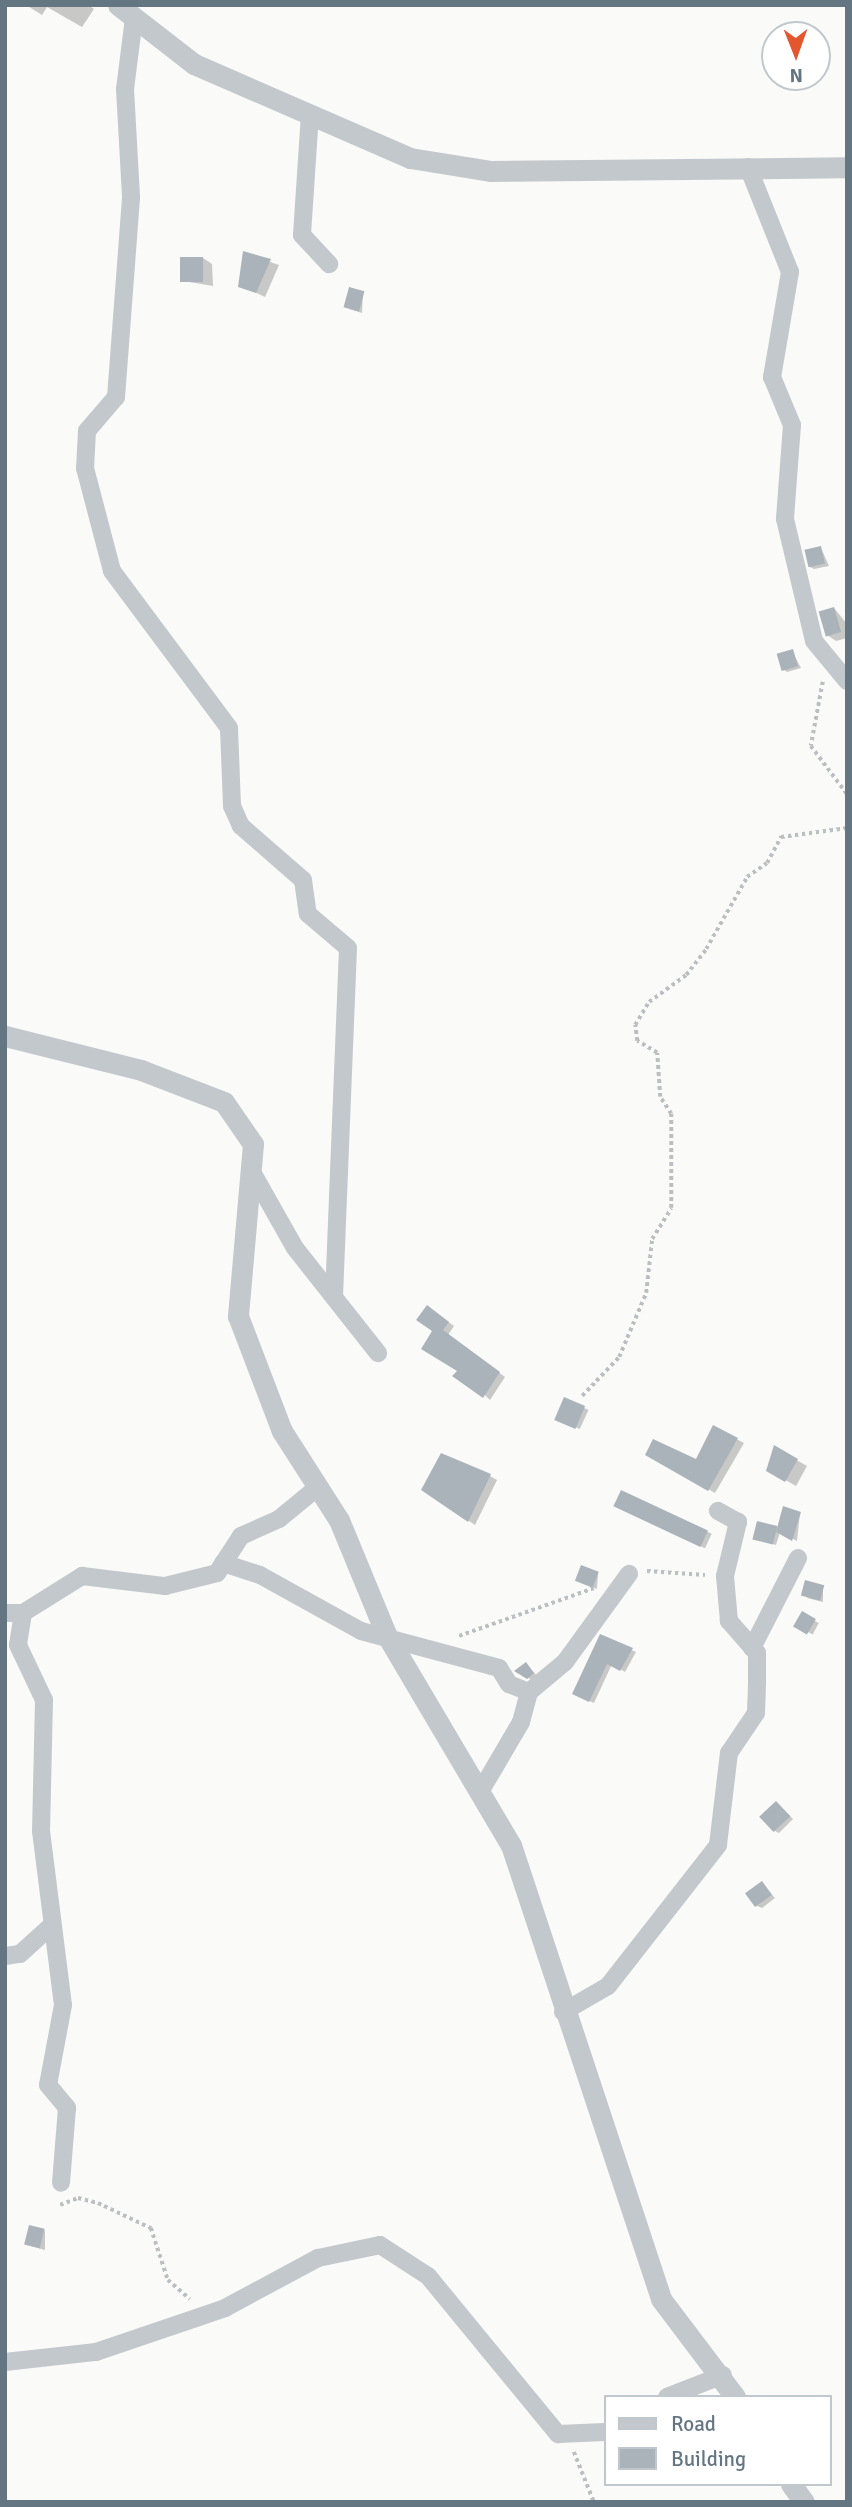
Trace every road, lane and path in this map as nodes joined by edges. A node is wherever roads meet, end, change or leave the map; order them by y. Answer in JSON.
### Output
{"nodes":[{"id":1,"x":126,"y":11,"type":"edge"},
{"id":2,"x":310,"y":114,"type":"junction"},
{"id":3,"x":748,"y":167,"type":"junction"},
{"id":4,"x":847,"y":167,"type":"edge"},
{"id":5,"x":329,"y":264,"type":"dead end"},
{"id":6,"x":830,"y":660,"type":"junction"},
{"id":7,"x":847,"y":681,"type":"edge"},
{"id":8,"x":847,"y":794,"type":"edge"},
{"id":9,"x":847,"y":828,"type":"edge"},
{"id":10,"x":5,"y":1036,"type":"edge"},
{"id":11,"x":252,"y":1172,"type":"junction"},
{"id":12,"x":334,"y":1295,"type":"junction"},
{"id":13,"x":378,"y":1353,"type":"dead end"},
{"id":14,"x":582,"y":1396,"type":"dead end"},
{"id":15,"x":318,"y":1487,"type":"junction"},
{"id":16,"x":718,"y":1511,"type":"dead end"},
{"id":17,"x":798,"y":1558,"type":"dead end"},
{"id":18,"x":223,"y":1563,"type":"junction"},
{"id":19,"x":727,"y":1569,"type":"junction"},
{"id":20,"x":629,"y":1574,"type":"junction"},
{"id":21,"x":14,"y":1613,"type":"edge"},
{"id":22,"x":386,"y":1634,"type":"junction"},
{"id":23,"x":430,"y":1648,"type":"junction"},
{"id":24,"x":752,"y":1648,"type":"junction"},
{"id":25,"x":529,"y":1692,"type":"junction"},
{"id":26,"x":480,"y":1792,"type":"junction"},
{"id":27,"x":52,"y":1925,"type":"junction"},
{"id":28,"x":5,"y":1956,"type":"edge"},
{"id":29,"x":563,"y":2012,"type":"junction"},
{"id":30,"x":61,"y":2183,"type":"dead end"},
{"id":31,"x":60,"y":2205,"type":"dead end"},
{"id":32,"x":209,"y":2313,"type":"junction"},
{"id":33,"x":5,"y":2362,"type":"edge"},
{"id":34,"x":723,"y":2375,"type":"junction"},
{"id":35,"x":672,"y":2395,"type":"edge"},
{"id":36,"x":734,"y":2395,"type":"edge"},
{"id":37,"x":604,"y":2432,"type":"edge"},
{"id":38,"x":558,"y":2434,"type":"junction"},
{"id":39,"x":792,"y":2486,"type":"edge"},
{"id":40,"x":594,"y":2502,"type":"edge"},
{"id":41,"x":804,"y":2502,"type":"edge"}],
"edges":[{"from":1,"to":2,"type":"street"},
{"from":1,"to":12,"type":"street"},
{"from":2,"to":3,"type":"street"},
{"from":2,"to":5,"type":"street"},
{"from":3,"to":4,"type":"street"},
{"from":3,"to":6,"type":"street"},
{"from":6,"to":7,"type":"street"},
{"from":6,"to":8,"type":"path"},
{"from":9,"to":14,"type":"path"},
{"from":10,"to":11,"type":"street"},
{"from":11,"to":12,"type":"street"},
{"from":11,"to":15,"type":"street"},
{"from":12,"to":13,"type":"street"},
{"from":15,"to":18,"type":"street"},
{"from":15,"to":22,"type":"street"},
{"from":16,"to":19,"type":"street"},
{"from":17,"to":24,"type":"street"},
{"from":18,"to":21,"type":"street"},
{"from":18,"to":22,"type":"street"},
{"from":19,"to":20,"type":"path"},
{"from":19,"to":24,"type":"street"},
{"from":20,"to":23,"type":"path"},
{"from":20,"to":25,"type":"street"},
{"from":21,"to":27,"type":"street"},
{"from":22,"to":23,"type":"street"},
{"from":22,"to":26,"type":"street"},
{"from":23,"to":25,"type":"street"},
{"from":24,"to":29,"type":"street"},
{"from":25,"to":26,"type":"street"},
{"from":26,"to":29,"type":"street"},
{"from":27,"to":28,"type":"street"},
{"from":27,"to":30,"type":"street"},
{"from":29,"to":34,"type":"street"},
{"from":31,"to":32,"type":"path"},
{"from":32,"to":33,"type":"street"},
{"from":32,"to":38,"type":"street"},
{"from":34,"to":35,"type":"street"},
{"from":34,"to":36,"type":"street"},
{"from":37,"to":38,"type":"street"},
{"from":38,"to":40,"type":"path"},
{"from":39,"to":41,"type":"street"}]}
